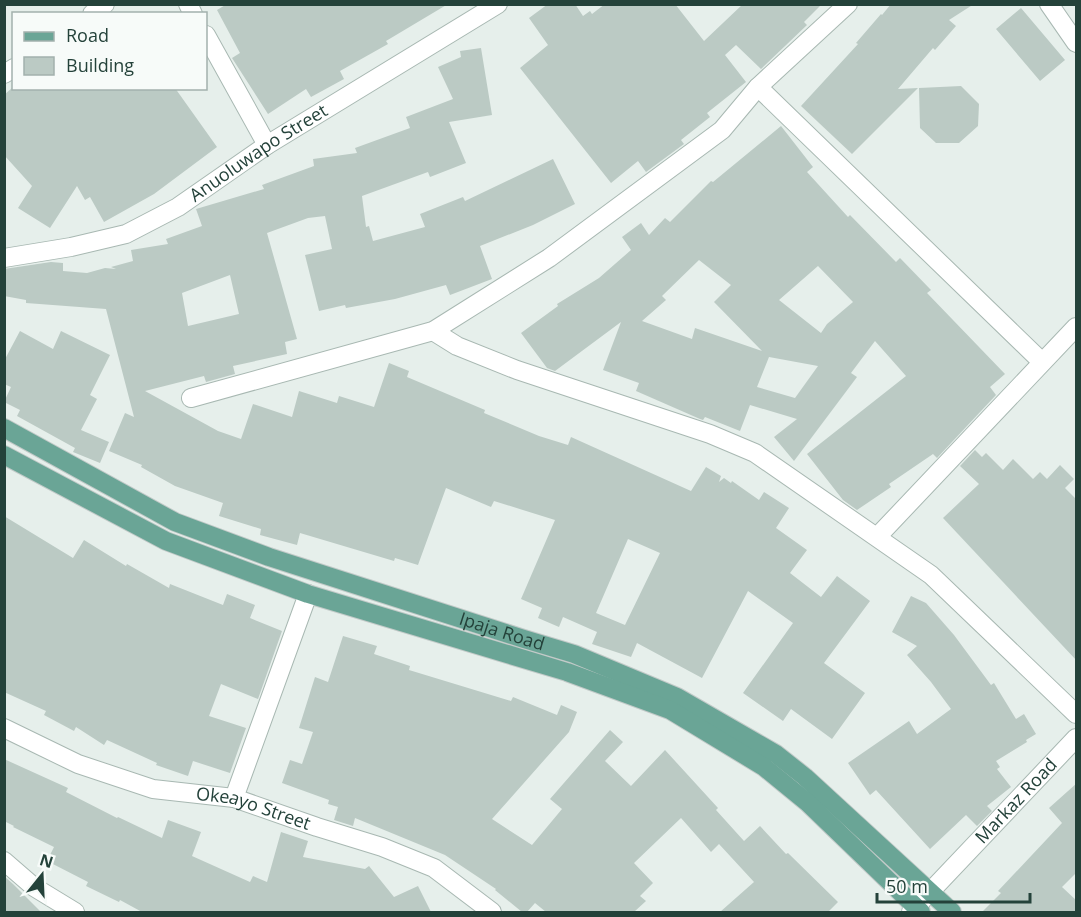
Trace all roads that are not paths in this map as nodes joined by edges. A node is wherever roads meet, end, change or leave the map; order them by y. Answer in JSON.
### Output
{"nodes":[{"id":1,"x":498,"y":4,"type":"edge"},
{"id":2,"x":848,"y":4,"type":"edge"},
{"id":3,"x":1049,"y":4,"type":"edge"},
{"id":4,"x":207,"y":37,"type":"edge"},
{"id":5,"x":1077,"y":43,"type":"edge"},
{"id":6,"x":758,"y":87,"type":"junction"},
{"id":7,"x":267,"y":145,"type":"junction"},
{"id":8,"x":4,"y":258,"type":"edge"},
{"id":9,"x":1077,"y":327,"type":"edge"},
{"id":10,"x":433,"y":332,"type":"junction"},
{"id":11,"x":1042,"y":362,"type":"junction"},
{"id":12,"x":191,"y":398,"type":"dead end"},
{"id":13,"x":4,"y":428,"type":"edge"},
{"id":14,"x":4,"y":455,"type":"edge"},
{"id":15,"x":877,"y":537,"type":"junction"},
{"id":16,"x":308,"y":594,"type":"junction"},
{"id":17,"x":674,"y":704,"type":"junction"},
{"id":18,"x":1077,"y":714,"type":"edge"},
{"id":19,"x":4,"y":728,"type":"edge"},
{"id":20,"x":1077,"y":738,"type":"edge"},
{"id":21,"x":234,"y":798,"type":"junction"},
{"id":22,"x":4,"y":861,"type":"edge"},
{"id":23,"x":931,"y":892,"type":"junction"},
{"id":24,"x":916,"y":911,"type":"edge"},
{"id":25,"x":75,"y":912,"type":"edge"},
{"id":26,"x":492,"y":912,"type":"edge"},
{"id":27,"x":952,"y":912,"type":"edge"}],
"edges":[{"from":1,"to":7,"type":"street","name":"Anuoluwapo Street"},
{"from":2,"to":6,"type":"street"},
{"from":3,"to":5,"type":"street"},
{"from":4,"to":7,"type":"street"},
{"from":6,"to":10,"type":"street"},
{"from":6,"to":11,"type":"street"},
{"from":7,"to":8,"type":"street","name":"Anuoluwapo Street"},
{"from":9,"to":11,"type":"street"},
{"from":10,"to":12,"type":"street"},
{"from":10,"to":15,"type":"street"},
{"from":11,"to":15,"type":"street"},
{"from":13,"to":17,"type":"main road","name":"Ipaja Road"},
{"from":14,"to":16,"type":"main road","name":"Ipaja Road"},
{"from":15,"to":18,"type":"street"},
{"from":16,"to":17,"type":"main road","name":"Ipaja Road"},
{"from":16,"to":21,"type":"street"},
{"from":17,"to":23,"type":"main road","name":"Ipaja Road"},
{"from":17,"to":24,"type":"main road","name":"Ipaja Road"},
{"from":19,"to":21,"type":"street","name":"Okeayo Street"},
{"from":20,"to":23,"type":"street","name":"Markaz Road"},
{"from":21,"to":26,"type":"street","name":"Okeayo Street"},
{"from":22,"to":25,"type":"street"},
{"from":23,"to":24,"type":"street","name":"Markaz Road"},
{"from":23,"to":27,"type":"main road","name":"Ipaja Road"}]}
